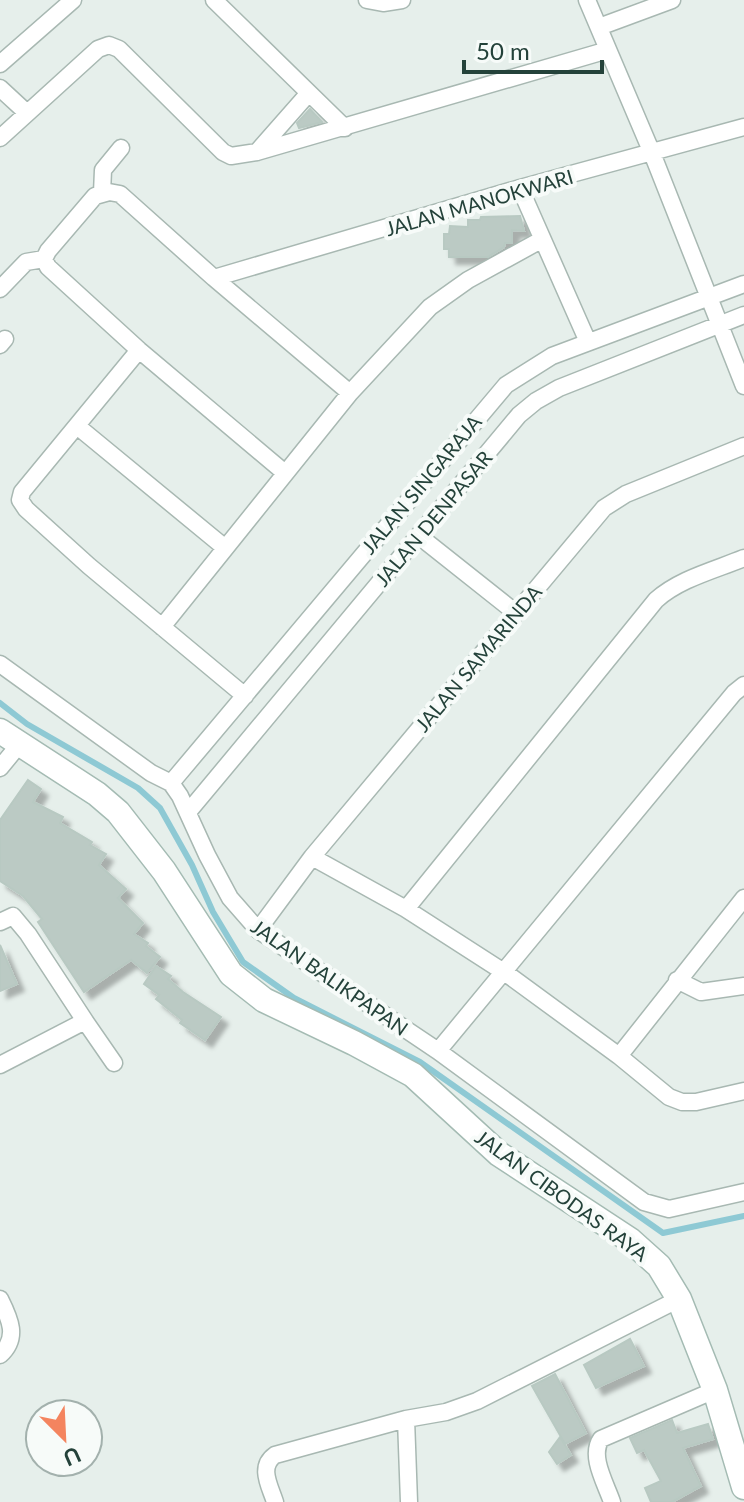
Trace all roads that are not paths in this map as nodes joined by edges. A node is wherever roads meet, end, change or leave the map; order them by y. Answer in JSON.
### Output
{"nodes":[{"id":1,"x":73,"y":0,"type":"edge"},
{"id":2,"x":214,"y":0,"type":"edge"},
{"id":3,"x":367,"y":0,"type":"edge"},
{"id":4,"x":402,"y":0,"type":"edge"},
{"id":5,"x":587,"y":0,"type":"edge"},
{"id":6,"x":672,"y":0,"type":"edge"},
{"id":7,"x":599,"y":27,"type":"junction"},
{"id":8,"x":608,"y":50,"type":"junction"},
{"id":9,"x":0,"y":64,"type":"edge"},
{"id":10,"x":0,"y":88,"type":"edge"},
{"id":11,"x":308,"y":94,"type":"junction"},
{"id":12,"x":27,"y":113,"type":"junction"},
{"id":13,"x":744,"y":127,"type":"edge"},
{"id":14,"x":345,"y":128,"type":"junction"},
{"id":15,"x":0,"y":138,"type":"edge"},
{"id":16,"x":121,"y":148,"type":"dead end"},
{"id":17,"x":257,"y":152,"type":"junction"},
{"id":18,"x":652,"y":153,"type":"junction"},
{"id":19,"x":520,"y":188,"type":"junction"},
{"id":20,"x":102,"y":193,"type":"junction"},
{"id":21,"x":541,"y":240,"type":"junction"},
{"id":22,"x":44,"y":259,"type":"junction"},
{"id":23,"x":214,"y":278,"type":"junction"},
{"id":24,"x":744,"y":284,"type":"edge"},
{"id":25,"x":0,"y":289,"type":"edge"},
{"id":26,"x":710,"y":301,"type":"junction"},
{"id":27,"x":744,"y":315,"type":"edge"},
{"id":28,"x":718,"y":322,"type":"junction"},
{"id":29,"x":588,"y":342,"type":"junction"},
{"id":30,"x":139,"y":350,"type":"junction"},
{"id":31,"x":744,"y":386,"type":"edge"},
{"id":32,"x":350,"y":393,"type":"junction"},
{"id":33,"x":77,"y":426,"type":"junction"},
{"id":34,"x":744,"y":446,"type":"edge"},
{"id":35,"x":285,"y":473,"type":"junction"},
{"id":36,"x":419,"y":536,"type":"junction"},
{"id":37,"x":224,"y":547,"type":"junction"},
{"id":38,"x":744,"y":558,"type":"edge"},
{"id":39,"x":516,"y":613,"type":"junction"},
{"id":40,"x":162,"y":627,"type":"junction"},
{"id":41,"x":0,"y":664,"type":"edge"},
{"id":42,"x":744,"y":685,"type":"edge"},
{"id":43,"x":245,"y":696,"type":"junction"},
{"id":44,"x":9,"y":738,"type":"edge"},
{"id":45,"x":0,"y":768,"type":"edge"},
{"id":46,"x":171,"y":783,"type":"junction"},
{"id":47,"x":189,"y":811,"type":"junction"},
{"id":48,"x":312,"y":857,"type":"junction"},
{"id":49,"x":744,"y":898,"type":"edge"},
{"id":50,"x":406,"y":909,"type":"junction"},
{"id":51,"x":4,"y":914,"type":"edge"},
{"id":52,"x":258,"y":930,"type":"junction"},
{"id":53,"x":503,"y":972,"type":"junction"},
{"id":54,"x":677,"y":980,"type":"junction"},
{"id":55,"x":744,"y":986,"type":"edge"},
{"id":56,"x":85,"y":1021,"type":"junction"},
{"id":57,"x":438,"y":1051,"type":"junction"},
{"id":58,"x":619,"y":1056,"type":"junction"},
{"id":59,"x":114,"y":1063,"type":"dead end"},
{"id":60,"x":0,"y":1065,"type":"edge"},
{"id":61,"x":744,"y":1091,"type":"edge"},
{"id":62,"x":744,"y":1192,"type":"edge"},
{"id":63,"x":0,"y":1299,"type":"edge"},
{"id":64,"x":679,"y":1299,"type":"junction"},
{"id":65,"x":0,"y":1355,"type":"edge"},
{"id":66,"x":715,"y":1390,"type":"junction"},
{"id":67,"x":406,"y":1419,"type":"junction"},
{"id":68,"x":744,"y":1487,"type":"edge"},
{"id":69,"x":275,"y":1502,"type":"edge"},
{"id":70,"x":409,"y":1502,"type":"edge"},
{"id":71,"x":612,"y":1502,"type":"edge"}],
"edges":[{"from":1,"to":9,"type":"street"},
{"from":2,"to":11,"type":"street"},
{"from":3,"to":4,"type":"street"},
{"from":5,"to":7,"type":"street"},
{"from":6,"to":7,"type":"street"},
{"from":7,"to":8,"type":"street"},
{"from":8,"to":14,"type":"street"},
{"from":8,"to":18,"type":"street"},
{"from":10,"to":12,"type":"street"},
{"from":11,"to":14,"type":"street"},
{"from":11,"to":17,"type":"street"},
{"from":12,"to":15,"type":"street"},
{"from":12,"to":17,"type":"street"},
{"from":13,"to":18,"type":"street","name":"JALAN MANOKWARI"},
{"from":14,"to":17,"type":"street"},
{"from":16,"to":20,"type":"street"},
{"from":18,"to":19,"type":"street","name":"JALAN MANOKWARI"},
{"from":18,"to":26,"type":"street"},
{"from":19,"to":21,"type":"street"},
{"from":19,"to":23,"type":"street","name":"JALAN MANOKWARI"},
{"from":20,"to":22,"type":"street"},
{"from":20,"to":23,"type":"street"},
{"from":21,"to":29,"type":"street"},
{"from":21,"to":32,"type":"street"},
{"from":22,"to":25,"type":"street"},
{"from":22,"to":30,"type":"street"},
{"from":23,"to":32,"type":"street"},
{"from":24,"to":26,"type":"street","name":"JALAN SINGARAJA"},
{"from":26,"to":28,"type":"street"},
{"from":26,"to":29,"type":"street","name":"JALAN SINGARAJA"},
{"from":27,"to":28,"type":"street","name":"JALAN DENPASAR"},
{"from":28,"to":31,"type":"street"},
{"from":28,"to":36,"type":"street","name":"JALAN DENPASAR"},
{"from":29,"to":43,"type":"street","name":"JALAN SINGARAJA"},
{"from":30,"to":33,"type":"street"},
{"from":30,"to":35,"type":"street"},
{"from":32,"to":35,"type":"street"},
{"from":33,"to":37,"type":"street"},
{"from":33,"to":40,"type":"street"},
{"from":34,"to":39,"type":"street","name":"JALAN SAMARINDA"},
{"from":35,"to":37,"type":"street"},
{"from":36,"to":39,"type":"street"},
{"from":36,"to":47,"type":"street","name":"JALAN DENPASAR"},
{"from":37,"to":40,"type":"street"},
{"from":38,"to":50,"type":"street"},
{"from":39,"to":48,"type":"street","name":"JALAN SAMARINDA"},
{"from":40,"to":43,"type":"street"},
{"from":41,"to":46,"type":"street","name":"JALAN BALIKPAPAN"},
{"from":42,"to":53,"type":"street"},
{"from":43,"to":46,"type":"street","name":"JALAN SINGARAJA"},
{"from":44,"to":45,"type":"street"},
{"from":44,"to":64,"type":"street","name":"JALAN CIBODAS RAYA"},
{"from":46,"to":47,"type":"street","name":"JALAN BALIKPAPAN"},
{"from":47,"to":52,"type":"street","name":"JALAN BALIKPAPAN"},
{"from":48,"to":50,"type":"street"},
{"from":48,"to":52,"type":"street","name":"JALAN SAMARINDA"},
{"from":49,"to":54,"type":"street"},
{"from":50,"to":53,"type":"street"},
{"from":51,"to":56,"type":"street"},
{"from":52,"to":57,"type":"street","name":"JALAN BALIKPAPAN"},
{"from":53,"to":57,"type":"street"},
{"from":53,"to":58,"type":"street"},
{"from":54,"to":55,"type":"street"},
{"from":54,"to":58,"type":"street"},
{"from":56,"to":59,"type":"street"},
{"from":56,"to":60,"type":"street"},
{"from":57,"to":62,"type":"street","name":"JALAN BALIKPAPAN"},
{"from":58,"to":61,"type":"street"},
{"from":63,"to":65,"type":"street"},
{"from":64,"to":66,"type":"street","name":"JALAN CIBODAS RAYA"},
{"from":64,"to":67,"type":"street"},
{"from":66,"to":68,"type":"street","name":"JALAN CIBODAS RAYA"},
{"from":66,"to":71,"type":"street"},
{"from":67,"to":69,"type":"street"},
{"from":67,"to":70,"type":"street"}]}
